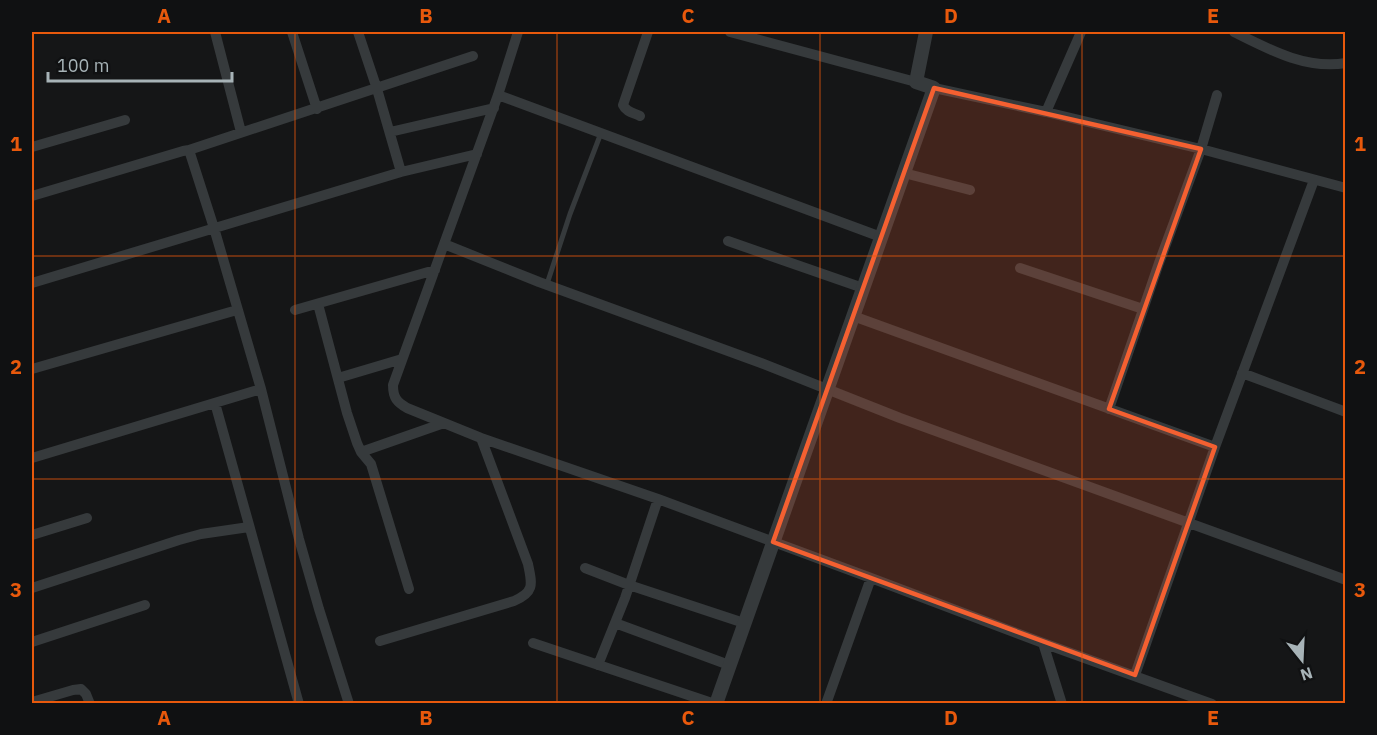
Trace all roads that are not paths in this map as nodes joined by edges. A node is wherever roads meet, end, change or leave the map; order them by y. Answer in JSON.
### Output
{"nodes":[{"id":1,"x":215,"y":32,"type":"edge"},
{"id":2,"x":292,"y":32,"type":"edge"},
{"id":3,"x":358,"y":32,"type":"edge"},
{"id":4,"x":518,"y":32,"type":"edge"},
{"id":5,"x":648,"y":32,"type":"edge"},
{"id":6,"x":730,"y":32,"type":"edge"},
{"id":7,"x":926,"y":32,"type":"edge"},
{"id":8,"x":1082,"y":32,"type":"edge"},
{"id":9,"x":1234,"y":32,"type":"edge"},
{"id":10,"x":473,"y":56,"type":"dead end"},
{"id":11,"x":1346,"y":63,"type":"edge"},
{"id":12,"x":916,"y":82,"type":"junction"},
{"id":13,"x":934,"y":88,"type":"junction"},
{"id":14,"x":377,"y":89,"type":"junction"},
{"id":15,"x":498,"y":95,"type":"junction"},
{"id":16,"x":1217,"y":95,"type":"dead end"},
{"id":17,"x":494,"y":108,"type":"junction"},
{"id":18,"x":317,"y":109,"type":"junction"},
{"id":19,"x":1046,"y":112,"type":"junction"},
{"id":20,"x":640,"y":116,"type":"dead end"},
{"id":21,"x":125,"y":120,"type":"dead end"},
{"id":22,"x":241,"y":132,"type":"junction"},
{"id":23,"x":390,"y":132,"type":"junction"},
{"id":24,"x":601,"y":133,"type":"junction"},
{"id":25,"x":32,"y":147,"type":"edge"},
{"id":26,"x":1201,"y":149,"type":"junction"},
{"id":27,"x":189,"y":150,"type":"junction"},
{"id":28,"x":477,"y":154,"type":"junction"},
{"id":29,"x":401,"y":171,"type":"junction"},
{"id":30,"x":904,"y":173,"type":"junction"},
{"id":31,"x":1314,"y":180,"type":"junction"},
{"id":32,"x":1346,"y":188,"type":"edge"},
{"id":33,"x":970,"y":190,"type":"dead end"},
{"id":34,"x":32,"y":196,"type":"edge"},
{"id":35,"x":214,"y":228,"type":"junction"},
{"id":36,"x":881,"y":237,"type":"junction"},
{"id":37,"x":728,"y":241,"type":"dead end"},
{"id":38,"x":444,"y":244,"type":"junction"},
{"id":39,"x":1020,"y":268,"type":"dead end"},
{"id":40,"x":435,"y":270,"type":"junction"},
{"id":41,"x":32,"y":283,"type":"edge"},
{"id":42,"x":547,"y":285,"type":"junction"},
{"id":43,"x":863,"y":288,"type":"junction"},
{"id":44,"x":318,"y":304,"type":"junction"},
{"id":45,"x":237,"y":309,"type":"junction"},
{"id":46,"x":1143,"y":309,"type":"junction"},
{"id":47,"x":295,"y":310,"type":"dead end"},
{"id":48,"x":853,"y":316,"type":"junction"},
{"id":49,"x":402,"y":359,"type":"junction"},
{"id":50,"x":32,"y":369,"type":"edge"},
{"id":51,"x":1242,"y":373,"type":"junction"},
{"id":52,"x":338,"y":378,"type":"junction"},
{"id":53,"x":261,"y":389,"type":"junction"},
{"id":54,"x":827,"y":390,"type":"junction"},
{"id":55,"x":215,"y":403,"type":"junction"},
{"id":56,"x":1109,"y":409,"type":"junction"},
{"id":57,"x":1346,"y":412,"type":"edge"},
{"id":58,"x":444,"y":423,"type":"junction"},
{"id":59,"x":481,"y":438,"type":"junction"},
{"id":60,"x":1215,"y":447,"type":"junction"},
{"id":61,"x":361,"y":452,"type":"junction"},
{"id":62,"x":32,"y":458,"type":"edge"},
{"id":63,"x":658,"y":500,"type":"junction"},
{"id":64,"x":87,"y":518,"type":"dead end"},
{"id":65,"x":1188,"y":524,"type":"junction"},
{"id":66,"x":249,"y":527,"type":"junction"},
{"id":67,"x":32,"y":535,"type":"edge"},
{"id":68,"x":773,"y":542,"type":"junction"},
{"id":69,"x":585,"y":568,"type":"dead end"},
{"id":70,"x":1345,"y":577,"type":"edge"},
{"id":71,"x":871,"y":578,"type":"junction"},
{"id":72,"x":629,"y":585,"type":"junction"},
{"id":73,"x":32,"y":588,"type":"edge"},
{"id":74,"x":409,"y":589,"type":"dead end"},
{"id":75,"x":145,"y":605,"type":"dead end"},
{"id":76,"x":615,"y":623,"type":"junction"},
{"id":77,"x":744,"y":623,"type":"junction"},
{"id":78,"x":32,"y":642,"type":"edge"},
{"id":79,"x":380,"y":642,"type":"dead end"},
{"id":80,"x":533,"y":643,"type":"dead end"},
{"id":81,"x":1043,"y":643,"type":"junction"},
{"id":82,"x":598,"y":665,"type":"junction"},
{"id":83,"x":729,"y":665,"type":"junction"},
{"id":84,"x":1134,"y":675,"type":"junction"},
{"id":85,"x":32,"y":702,"type":"edge"},
{"id":86,"x":90,"y":704,"type":"edge"},
{"id":87,"x":299,"y":704,"type":"edge"},
{"id":88,"x":349,"y":704,"type":"edge"},
{"id":89,"x":716,"y":704,"type":"edge"},
{"id":90,"x":826,"y":704,"type":"edge"},
{"id":91,"x":1062,"y":704,"type":"edge"},
{"id":92,"x":1212,"y":704,"type":"edge"}],
"edges":[{"from":1,"to":22,"type":"street"},
{"from":2,"to":18,"type":"street"},
{"from":3,"to":14,"type":"street"},
{"from":4,"to":15,"type":"street"},
{"from":5,"to":20,"type":"street"},
{"from":6,"to":12,"type":"street"},
{"from":7,"to":12,"type":"street"},
{"from":8,"to":19,"type":"street"},
{"from":9,"to":11,"type":"street"},
{"from":10,"to":14,"type":"street"},
{"from":12,"to":13,"type":"street"},
{"from":13,"to":19,"type":"street"},
{"from":13,"to":30,"type":"street"},
{"from":14,"to":18,"type":"street"},
{"from":14,"to":23,"type":"street"},
{"from":15,"to":17,"type":"street"},
{"from":15,"to":24,"type":"street"},
{"from":16,"to":26,"type":"street"},
{"from":17,"to":23,"type":"street"},
{"from":17,"to":28,"type":"street"},
{"from":18,"to":22,"type":"street"},
{"from":19,"to":26,"type":"street"},
{"from":21,"to":25,"type":"street"},
{"from":22,"to":27,"type":"street"},
{"from":23,"to":29,"type":"street"},
{"from":24,"to":36,"type":"street"},
{"from":24,"to":42,"type":"lane"},
{"from":26,"to":31,"type":"street"},
{"from":26,"to":46,"type":"street"},
{"from":27,"to":34,"type":"street"},
{"from":27,"to":35,"type":"street"},
{"from":28,"to":29,"type":"street"},
{"from":28,"to":38,"type":"street"},
{"from":29,"to":35,"type":"street"},
{"from":30,"to":33,"type":"street"},
{"from":30,"to":36,"type":"street"},
{"from":31,"to":32,"type":"street"},
{"from":31,"to":51,"type":"street"},
{"from":35,"to":41,"type":"street"},
{"from":35,"to":45,"type":"street"},
{"from":36,"to":43,"type":"street"},
{"from":37,"to":43,"type":"street"},
{"from":38,"to":40,"type":"street"},
{"from":38,"to":42,"type":"street"},
{"from":39,"to":46,"type":"street"},
{"from":40,"to":44,"type":"street"},
{"from":40,"to":49,"type":"street"},
{"from":42,"to":54,"type":"street"},
{"from":43,"to":48,"type":"street"},
{"from":44,"to":47,"type":"street"},
{"from":44,"to":52,"type":"street"},
{"from":45,"to":50,"type":"street"},
{"from":45,"to":53,"type":"street"},
{"from":46,"to":56,"type":"street"},
{"from":48,"to":54,"type":"street"},
{"from":48,"to":56,"type":"street"},
{"from":49,"to":52,"type":"street"},
{"from":49,"to":58,"type":"street"},
{"from":51,"to":57,"type":"street"},
{"from":51,"to":60,"type":"street"},
{"from":52,"to":61,"type":"street"},
{"from":53,"to":55,"type":"street"},
{"from":53,"to":88,"type":"street"},
{"from":54,"to":65,"type":"street"},
{"from":54,"to":68,"type":"street"},
{"from":55,"to":62,"type":"street"},
{"from":55,"to":66,"type":"street"},
{"from":56,"to":60,"type":"street"},
{"from":58,"to":59,"type":"street"},
{"from":58,"to":61,"type":"street"},
{"from":59,"to":63,"type":"street"},
{"from":59,"to":79,"type":"street"},
{"from":60,"to":65,"type":"street"},
{"from":61,"to":74,"type":"street"},
{"from":63,"to":68,"type":"street"},
{"from":63,"to":72,"type":"street"},
{"from":64,"to":67,"type":"street"},
{"from":65,"to":70,"type":"street"},
{"from":65,"to":84,"type":"street"},
{"from":66,"to":73,"type":"street"},
{"from":66,"to":87,"type":"street"},
{"from":68,"to":71,"type":"street"},
{"from":68,"to":77,"type":"street"},
{"from":69,"to":72,"type":"street"},
{"from":71,"to":81,"type":"street"},
{"from":71,"to":90,"type":"street"},
{"from":72,"to":76,"type":"street"},
{"from":72,"to":77,"type":"street"},
{"from":75,"to":78,"type":"street"},
{"from":76,"to":82,"type":"street"},
{"from":76,"to":83,"type":"street"},
{"from":77,"to":83,"type":"street"},
{"from":80,"to":82,"type":"street"},
{"from":81,"to":84,"type":"street"},
{"from":81,"to":91,"type":"street"},
{"from":82,"to":89,"type":"street"},
{"from":83,"to":89,"type":"street"},
{"from":84,"to":92,"type":"street"},
{"from":85,"to":86,"type":"street"}]}
